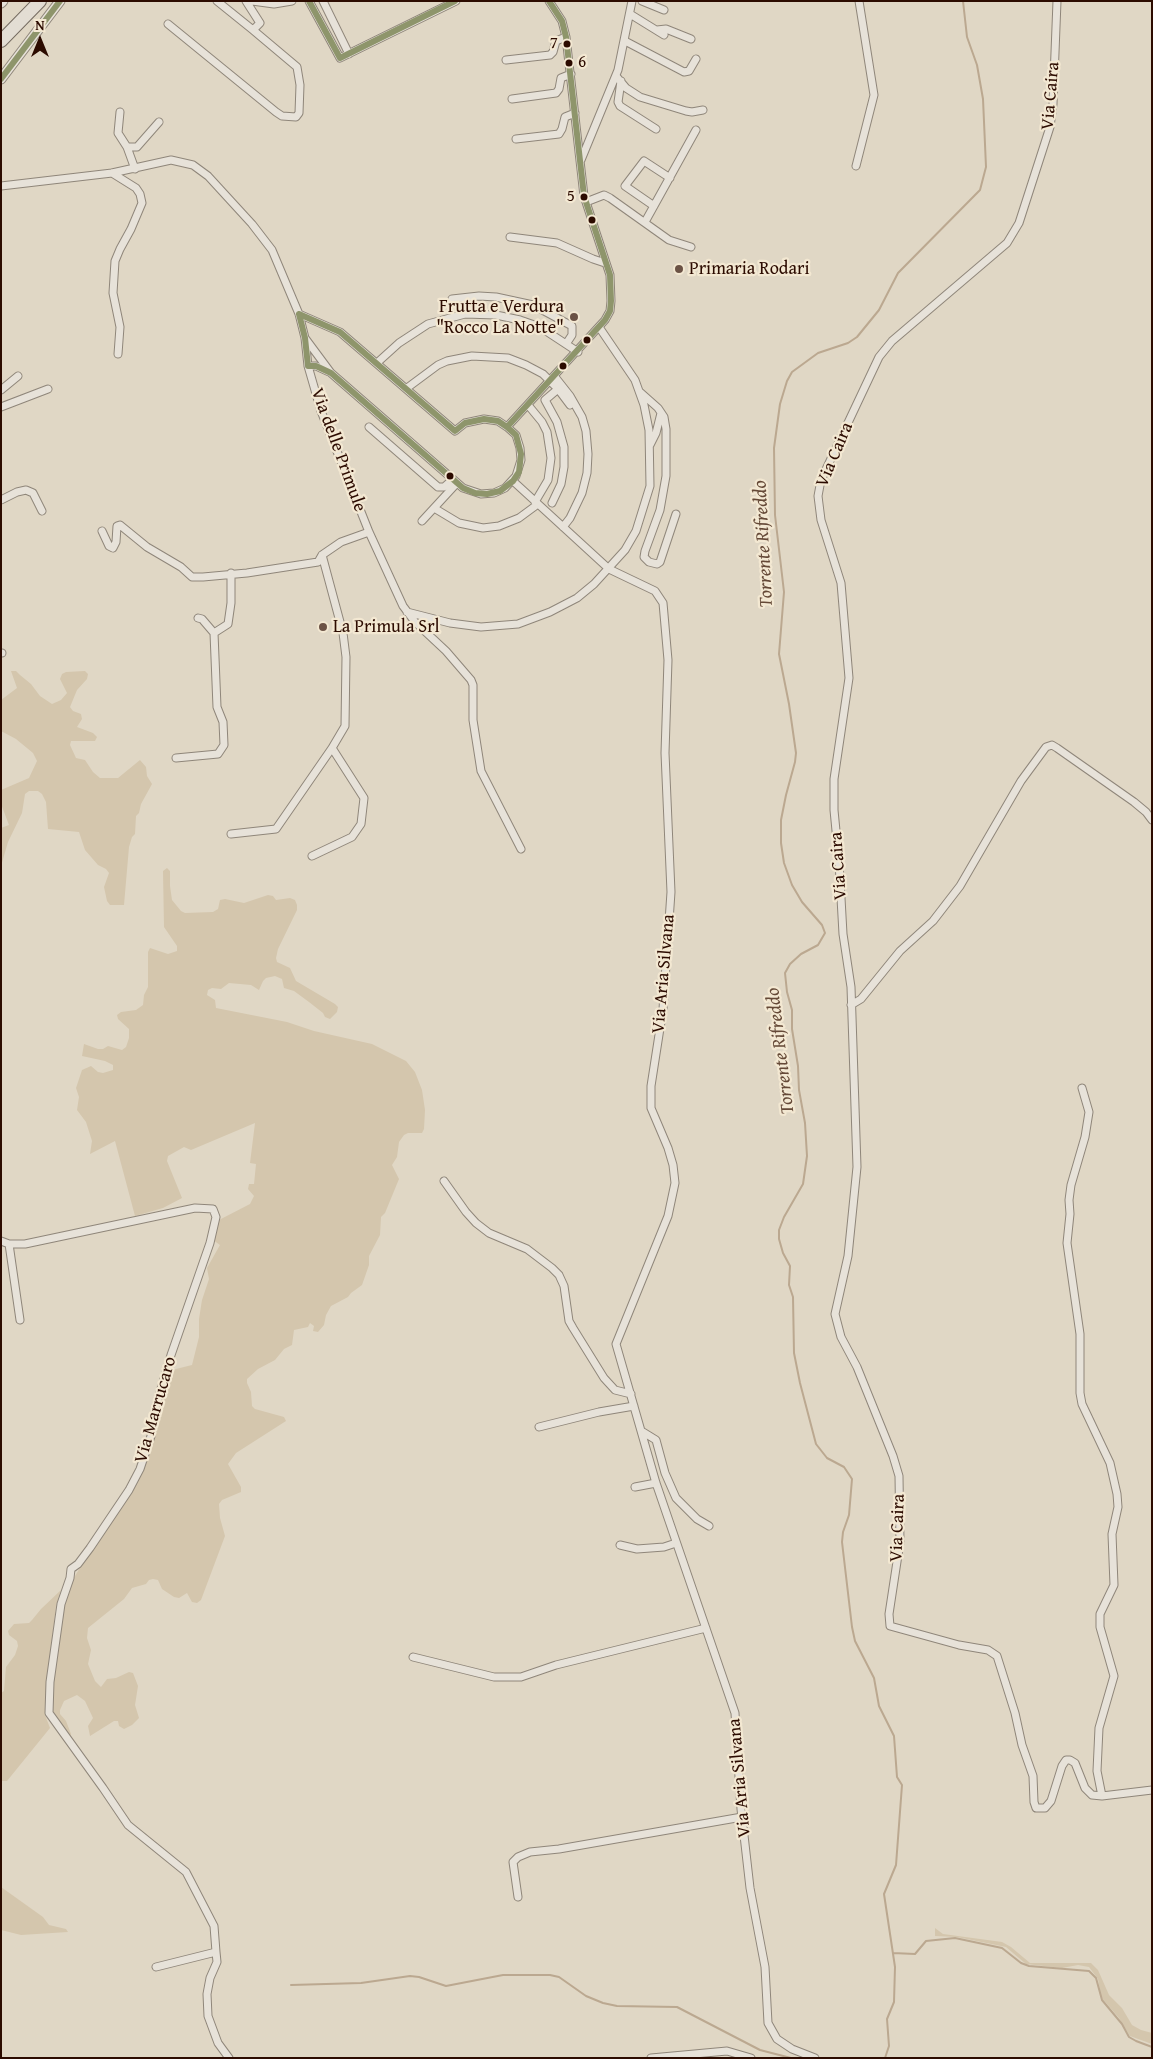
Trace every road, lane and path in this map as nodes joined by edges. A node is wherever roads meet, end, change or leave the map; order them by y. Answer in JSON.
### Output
{"nodes":[{"id":1,"x":29,"y":1,"type":"edge"},
{"id":2,"x":40,"y":1,"type":"edge"},
{"id":3,"x":60,"y":1,"type":"edge"},
{"id":4,"x":216,"y":1,"type":"edge"},
{"id":5,"x":246,"y":1,"type":"edge"},
{"id":6,"x":252,"y":1,"type":"edge"},
{"id":7,"x":292,"y":1,"type":"edge"},
{"id":8,"x":310,"y":1,"type":"edge"},
{"id":9,"x":323,"y":1,"type":"edge"},
{"id":10,"x":549,"y":1,"type":"edge"},
{"id":11,"x":632,"y":1,"type":"edge"},
{"id":12,"x":642,"y":1,"type":"edge"},
{"id":13,"x":859,"y":1,"type":"edge"},
{"id":14,"x":1057,"y":1,"type":"edge"},
{"id":15,"x":454,"y":2,"type":"edge"},
{"id":16,"x":664,"y":10,"type":"dead end"},
{"id":17,"x":630,"y":14,"type":"junction"},
{"id":18,"x":168,"y":24,"type":"dead end"},
{"id":19,"x":1,"y":30,"type":"edge"},
{"id":20,"x":253,"y":30,"type":"junction"},
{"id":21,"x":656,"y":30,"type":"junction"},
{"id":22,"x":664,"y":35,"type":"dead end"},
{"id":23,"x":566,"y":37,"type":"junction"},
{"id":24,"x":691,"y":39,"type":"dead end"},
{"id":25,"x":625,"y":41,"type":"junction"},
{"id":26,"x":1,"y":42,"type":"edge"},
{"id":27,"x":349,"y":54,"type":"junction"},
{"id":28,"x":696,"y":59,"type":"dead end"},
{"id":29,"x":506,"y":60,"type":"dead end"},
{"id":30,"x":571,"y":74,"type":"junction"},
{"id":31,"x":618,"y":78,"type":"junction"},
{"id":32,"x":1,"y":79,"type":"edge"},
{"id":33,"x":512,"y":100,"type":"dead end"},
{"id":34,"x":703,"y":110,"type":"dead end"},
{"id":35,"x":120,"y":112,"type":"dead end"},
{"id":36,"x":575,"y":113,"type":"junction"},
{"id":37,"x":158,"y":122,"type":"dead end"},
{"id":38,"x":656,"y":129,"type":"dead end"},
{"id":39,"x":696,"y":130,"type":"dead end"},
{"id":40,"x":516,"y":139,"type":"dead end"},
{"id":41,"x":127,"y":147,"type":"junction"},
{"id":42,"x":581,"y":160,"type":"junction"},
{"id":43,"x":856,"y":166,"type":"dead end"},
{"id":44,"x":135,"y":169,"type":"junction"},
{"id":45,"x":112,"y":173,"type":"junction"},
{"id":46,"x":670,"y":178,"type":"junction"},
{"id":47,"x":1,"y":186,"type":"edge"},
{"id":48,"x":586,"y":202,"type":"junction"},
{"id":49,"x":654,"y":206,"type":"junction"},
{"id":50,"x":645,"y":222,"type":"junction"},
{"id":51,"x":510,"y":237,"type":"dead end"},
{"id":52,"x":691,"y":247,"type":"dead end"},
{"id":53,"x":605,"y":262,"type":"junction"},
{"id":54,"x":452,"y":299,"type":"dead end"},
{"id":55,"x":299,"y":314,"type":"junction"},
{"id":56,"x":599,"y":327,"type":"junction"},
{"id":57,"x":305,"y":338,"type":"junction"},
{"id":58,"x":566,"y":344,"type":"junction"},
{"id":59,"x":578,"y":352,"type":"junction"},
{"id":60,"x":118,"y":354,"type":"dead end"},
{"id":61,"x":378,"y":362,"type":"junction"},
{"id":62,"x":308,"y":366,"type":"junction"},
{"id":63,"x":330,"y":373,"type":"junction"},
{"id":64,"x":18,"y":376,"type":"dead end"},
{"id":65,"x":553,"y":379,"type":"junction"},
{"id":66,"x":407,"y":388,"type":"junction"},
{"id":67,"x":48,"y":389,"type":"dead end"},
{"id":68,"x":558,"y":389,"type":"junction"},
{"id":69,"x":1,"y":390,"type":"edge"},
{"id":70,"x":640,"y":392,"type":"junction"},
{"id":71,"x":528,"y":404,"type":"junction"},
{"id":72,"x":1,"y":407,"type":"edge"},
{"id":73,"x":661,"y":413,"type":"junction"},
{"id":74,"x":369,"y":427,"type":"dead end"},
{"id":75,"x":508,"y":427,"type":"junction"},
{"id":76,"x":650,"y":445,"type":"junction"},
{"id":77,"x":455,"y":481,"type":"junction"},
{"id":78,"x":513,"y":481,"type":"junction"},
{"id":79,"x":1,"y":500,"type":"edge"},
{"id":80,"x":537,"y":503,"type":"junction"},
{"id":81,"x":552,"y":503,"type":"dead end"},
{"id":82,"x":434,"y":508,"type":"junction"},
{"id":83,"x":42,"y":511,"type":"dead end"},
{"id":84,"x":676,"y":514,"type":"dead end"},
{"id":85,"x":422,"y":521,"type":"dead end"},
{"id":86,"x":561,"y":525,"type":"junction"},
{"id":87,"x":102,"y":531,"type":"dead end"},
{"id":88,"x":369,"y":532,"type":"junction"},
{"id":89,"x":322,"y":555,"type":"junction"},
{"id":90,"x":609,"y":569,"type":"junction"},
{"id":91,"x":231,"y":573,"type":"junction"},
{"id":92,"x":406,"y":611,"type":"junction"},
{"id":93,"x":198,"y":618,"type":"dead end"},
{"id":94,"x":214,"y":633,"type":"junction"},
{"id":95,"x":332,"y":748,"type":"junction"},
{"id":96,"x":176,"y":758,"type":"dead end"},
{"id":97,"x":1152,"y":820,"type":"edge"},
{"id":98,"x":232,"y":834,"type":"dead end"},
{"id":99,"x":521,"y":849,"type":"dead end"},
{"id":100,"x":312,"y":856,"type":"dead end"},
{"id":101,"x":851,"y":1005,"type":"junction"},
{"id":102,"x":1082,"y":1088,"type":"dead end"},
{"id":103,"x":444,"y":1181,"type":"dead end"},
{"id":104,"x":5,"y":1242,"type":"edge"},
{"id":105,"x":20,"y":1320,"type":"dead end"},
{"id":106,"x":631,"y":1394,"type":"junction"},
{"id":107,"x":634,"y":1406,"type":"junction"},
{"id":108,"x":539,"y":1427,"type":"dead end"},
{"id":109,"x":643,"y":1432,"type":"junction"},
{"id":110,"x":656,"y":1483,"type":"junction"},
{"id":111,"x":635,"y":1487,"type":"dead end"},
{"id":112,"x":709,"y":1526,"type":"dead end"},
{"id":113,"x":676,"y":1543,"type":"junction"},
{"id":114,"x":620,"y":1545,"type":"dead end"},
{"id":115,"x":706,"y":1628,"type":"junction"},
{"id":116,"x":413,"y":1657,"type":"dead end"},
{"id":117,"x":1152,"y":1790,"type":"edge"},
{"id":118,"x":1102,"y":1796,"type":"junction"},
{"id":119,"x":742,"y":1817,"type":"junction"},
{"id":120,"x":518,"y":1897,"type":"dead end"},
{"id":121,"x":216,"y":1952,"type":"junction"},
{"id":122,"x":156,"y":1967,"type":"dead end"},
{"id":123,"x":806,"y":2057,"type":"edge"},
{"id":124,"x":229,"y":2058,"type":"edge"},
{"id":125,"x":651,"y":2058,"type":"edge"},
{"id":126,"x":751,"y":2058,"type":"edge"},
{"id":127,"x":816,"y":2058,"type":"edge"}],
"edges":[{"from":1,"to":19,"type":"highway"},
{"from":2,"to":26,"type":"highway"},
{"from":3,"to":32,"type":"street"},
{"from":4,"to":20,"type":"street"},
{"from":5,"to":20,"type":"street"},
{"from":6,"to":7,"type":"street"},
{"from":8,"to":27,"type":"street"},
{"from":9,"to":27,"type":"street"},
{"from":10,"to":23,"type":"street"},
{"from":11,"to":17,"type":"street"},
{"from":12,"to":16,"type":"street"},
{"from":13,"to":43,"type":"street"},
{"from":14,"to":101,"type":"street","name":"Via Caira"},
{"from":15,"to":27,"type":"street"},
{"from":17,"to":21,"type":"street"},
{"from":17,"to":25,"type":"street"},
{"from":18,"to":20,"type":"street"},
{"from":21,"to":22,"type":"street"},
{"from":21,"to":24,"type":"street"},
{"from":23,"to":29,"type":"street"},
{"from":23,"to":30,"type":"street"},
{"from":25,"to":28,"type":"street"},
{"from":25,"to":31,"type":"street"},
{"from":30,"to":33,"type":"street"},
{"from":30,"to":36,"type":"street"},
{"from":31,"to":34,"type":"street"},
{"from":31,"to":38,"type":"street"},
{"from":31,"to":42,"type":"street"},
{"from":35,"to":41,"type":"street"},
{"from":36,"to":40,"type":"street"},
{"from":36,"to":42,"type":"street"},
{"from":37,"to":41,"type":"street"},
{"from":39,"to":46,"type":"street"},
{"from":41,"to":44,"type":"street"},
{"from":42,"to":48,"type":"street"},
{"from":44,"to":45,"type":"street","name":"Via delle Primule"},
{"from":44,"to":55,"type":"street","name":"Via delle Primule"},
{"from":45,"to":47,"type":"street","name":"Via delle Primule"},
{"from":45,"to":60,"type":"street"},
{"from":46,"to":49,"type":"street"},
{"from":46,"to":49,"type":"street"},
{"from":48,"to":50,"type":"street"},
{"from":48,"to":53,"type":"street"},
{"from":49,"to":50,"type":"street"},
{"from":50,"to":52,"type":"street"},
{"from":51,"to":53,"type":"street"},
{"from":53,"to":56,"type":"street"},
{"from":54,"to":58,"type":"street"},
{"from":55,"to":57,"type":"street","name":"Via delle Primule"},
{"from":55,"to":61,"type":"street"},
{"from":56,"to":59,"type":"street"},
{"from":56,"to":70,"type":"street"},
{"from":57,"to":62,"type":"street","name":"Via delle Primule"},
{"from":57,"to":63,"type":"street"},
{"from":58,"to":59,"type":"street"},
{"from":58,"to":61,"type":"street"},
{"from":59,"to":65,"type":"street"},
{"from":61,"to":66,"type":"street"},
{"from":62,"to":63,"type":"street"},
{"from":62,"to":88,"type":"street","name":"Via delle Primule"},
{"from":63,"to":77,"type":"street"},
{"from":64,"to":69,"type":"street"},
{"from":65,"to":66,"type":"street"},
{"from":65,"to":68,"type":"street"},
{"from":65,"to":71,"type":"street"},
{"from":65,"to":86,"type":"street"},
{"from":66,"to":75,"type":"street"},
{"from":67,"to":72,"type":"street"},
{"from":68,"to":81,"type":"street"},
{"from":68,"to":86,"type":"street"},
{"from":70,"to":73,"type":"street"},
{"from":70,"to":76,"type":"street"},
{"from":71,"to":75,"type":"street"},
{"from":71,"to":80,"type":"street"},
{"from":73,"to":76,"type":"street"},
{"from":73,"to":84,"type":"street"},
{"from":74,"to":77,"type":"street"},
{"from":75,"to":78,"type":"street"},
{"from":76,"to":90,"type":"street"},
{"from":77,"to":78,"type":"street"},
{"from":77,"to":82,"type":"street"},
{"from":78,"to":80,"type":"street","name":"Via Aria Silvana"},
{"from":79,"to":83,"type":"street"},
{"from":80,"to":82,"type":"street"},
{"from":80,"to":86,"type":"street","name":"Via Aria Silvana"},
{"from":82,"to":85,"type":"street"},
{"from":86,"to":90,"type":"street","name":"Via Aria Silvana"},
{"from":87,"to":91,"type":"street","name":"Via delle Primule"},
{"from":88,"to":89,"type":"street","name":"Via delle Primule"},
{"from":88,"to":92,"type":"street","name":"Via delle Primule"},
{"from":89,"to":91,"type":"street","name":"Via delle Primule"},
{"from":89,"to":95,"type":"street"},
{"from":90,"to":92,"type":"street"},
{"from":90,"to":106,"type":"street","name":"Via Aria Silvana"},
{"from":91,"to":94,"type":"street"},
{"from":92,"to":99,"type":"street","name":"Via delle Primule"},
{"from":93,"to":94,"type":"street"},
{"from":94,"to":96,"type":"street"},
{"from":95,"to":98,"type":"street"},
{"from":95,"to":100,"type":"street"},
{"from":97,"to":101,"type":"street"},
{"from":101,"to":118,"type":"street","name":"Via Caira"},
{"from":102,"to":118,"type":"street"},
{"from":103,"to":106,"type":"street"},
{"from":104,"to":105,"type":"street","name":"Via Marrucaro"},
{"from":104,"to":121,"type":"street","name":"Via Marrucaro"},
{"from":106,"to":107,"type":"street","name":"Via Aria Silvana"},
{"from":107,"to":108,"type":"street"},
{"from":107,"to":109,"type":"street","name":"Via Aria Silvana"},
{"from":109,"to":110,"type":"street","name":"Via Aria Silvana"},
{"from":109,"to":112,"type":"street","name":"Via Aria Silvana"},
{"from":110,"to":111,"type":"street"},
{"from":110,"to":113,"type":"street","name":"Via Aria Silvana"},
{"from":113,"to":114,"type":"street"},
{"from":113,"to":115,"type":"street","name":"Via Aria Silvana"},
{"from":115,"to":116,"type":"street"},
{"from":115,"to":119,"type":"street","name":"Via Aria Silvana"},
{"from":117,"to":118,"type":"street"},
{"from":119,"to":120,"type":"street"},
{"from":119,"to":123,"type":"street","name":"Via Aria Silvana"},
{"from":121,"to":122,"type":"street"},
{"from":121,"to":124,"type":"street","name":"Via Marrucaro"},
{"from":123,"to":127,"type":"street","name":"Via Aria Silvana"},
{"from":125,"to":126,"type":"street"}]}
